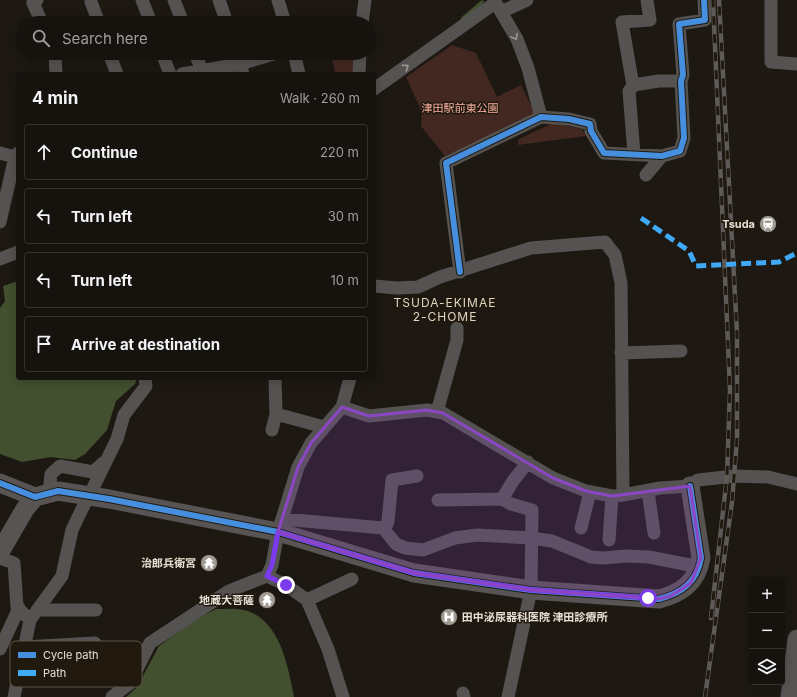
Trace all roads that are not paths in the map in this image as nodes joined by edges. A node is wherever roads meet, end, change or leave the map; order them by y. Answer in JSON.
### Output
{"nodes":[{"id":1,"x":37,"y":0,"type":"edge"},
{"id":2,"x":142,"y":0,"type":"edge"},
{"id":3,"x":174,"y":0,"type":"edge"},
{"id":4,"x":219,"y":0,"type":"edge"},
{"id":5,"x":278,"y":0,"type":"edge"},
{"id":6,"x":365,"y":0,"type":"edge"},
{"id":7,"x":527,"y":0,"type":"edge"},
{"id":8,"x":647,"y":0,"type":"edge"},
{"id":9,"x":704,"y":0,"type":"edge"},
{"id":10,"x":771,"y":0,"type":"edge"},
{"id":11,"x":91,"y":2,"type":"dead end"},
{"id":12,"x":497,"y":5,"type":"edge"},
{"id":13,"x":39,"y":16,"type":"edge"},
{"id":14,"x":96,"y":16,"type":"edge"},
{"id":15,"x":148,"y":16,"type":"edge"},
{"id":16,"x":180,"y":16,"type":"edge"},
{"id":17,"x":225,"y":16,"type":"edge"},
{"id":18,"x":283,"y":16,"type":"edge"},
{"id":19,"x":363,"y":16,"type":"edge"},
{"id":20,"x":55,"y":60,"type":"edge"},
{"id":21,"x":112,"y":60,"type":"edge"},
{"id":22,"x":165,"y":60,"type":"edge"},
{"id":23,"x":198,"y":60,"type":"edge"},
{"id":24,"x":253,"y":60,"type":"edge"},
{"id":25,"x":296,"y":60,"type":"edge"},
{"id":26,"x":360,"y":60,"type":"edge"},
{"id":27,"x":240,"y":64,"type":"edge"},
{"id":28,"x":797,"y":64,"type":"edge"},
{"id":29,"x":202,"y":71,"type":"junction"},
{"id":30,"x":56,"y":72,"type":"edge"},
{"id":31,"x":116,"y":72,"type":"edge"},
{"id":32,"x":169,"y":72,"type":"edge"},
{"id":33,"x":195,"y":72,"type":"edge"},
{"id":34,"x":299,"y":72,"type":"edge"},
{"id":35,"x":359,"y":72,"type":"edge"},
{"id":36,"x":681,"y":81,"type":"junction"},
{"id":37,"x":633,"y":85,"type":"junction"},
{"id":38,"x":376,"y":88,"type":"edge"},
{"id":39,"x":541,"y":116,"type":"junction"},
{"id":40,"x":0,"y":153,"type":"edge"},
{"id":41,"x":634,"y":154,"type":"junction"},
{"id":42,"x":16,"y":155,"type":"edge"},
{"id":43,"x":662,"y":156,"type":"junction"},
{"id":44,"x":16,"y":159,"type":"edge"},
{"id":45,"x":646,"y":175,"type":"dead end"},
{"id":46,"x":0,"y":222,"type":"edge"},
{"id":47,"x":16,"y":253,"type":"edge"},
{"id":48,"x":0,"y":259,"type":"edge"},
{"id":49,"x":460,"y":272,"type":"junction"},
{"id":50,"x":376,"y":286,"type":"edge"},
{"id":51,"x":457,"y":328,"type":"dead end"},
{"id":52,"x":680,"y":351,"type":"dead end"},
{"id":53,"x":621,"y":353,"type":"junction"},
{"id":54,"x":145,"y":380,"type":"edge"},
{"id":55,"x":275,"y":380,"type":"edge"},
{"id":56,"x":349,"y":380,"type":"edge"},
{"id":57,"x":342,"y":407,"type":"junction"},
{"id":58,"x":437,"y":412,"type":"junction"},
{"id":59,"x":276,"y":414,"type":"junction"},
{"id":60,"x":324,"y":427,"type":"junction"},
{"id":61,"x":272,"y":430,"type":"dead end"},
{"id":62,"x":105,"y":461,"type":"junction"},
{"id":63,"x":528,"y":462,"type":"junction"},
{"id":64,"x":417,"y":476,"type":"dead end"},
{"id":65,"x":0,"y":483,"type":"edge"},
{"id":66,"x":797,"y":484,"type":"edge"},
{"id":67,"x":690,"y":486,"type":"junction"},
{"id":68,"x":648,"y":491,"type":"junction"},
{"id":69,"x":590,"y":492,"type":"junction"},
{"id":70,"x":42,"y":495,"type":"junction"},
{"id":71,"x":618,"y":495,"type":"junction"},
{"id":72,"x":502,"y":499,"type":"junction"},
{"id":73,"x":438,"y":500,"type":"dead end"},
{"id":74,"x":281,"y":526,"type":"junction"},
{"id":75,"x":581,"y":528,"type":"dead end"},
{"id":76,"x":385,"y":530,"type":"junction"},
{"id":77,"x":654,"y":533,"type":"dead end"},
{"id":78,"x":531,"y":538,"type":"junction"},
{"id":79,"x":609,"y":540,"type":"dead end"},
{"id":80,"x":0,"y":552,"type":"edge"},
{"id":81,"x":0,"y":558,"type":"edge"},
{"id":82,"x":700,"y":567,"type":"junction"},
{"id":83,"x":267,"y":576,"type":"junction"},
{"id":84,"x":352,"y":579,"type":"dead end"},
{"id":85,"x":532,"y":590,"type":"junction"},
{"id":86,"x":307,"y":600,"type":"junction"},
{"id":87,"x":19,"y":608,"type":"junction"},
{"id":88,"x":96,"y":610,"type":"dead end"},
{"id":89,"x":34,"y":615,"type":"junction"},
{"id":90,"x":797,"y":639,"type":"edge"},
{"id":91,"x":26,"y":641,"type":"edge"},
{"id":92,"x":0,"y":649,"type":"edge"},
{"id":93,"x":142,"y":659,"type":"edge"},
{"id":94,"x":16,"y":687,"type":"edge"},
{"id":95,"x":125,"y":687,"type":"edge"},
{"id":96,"x":14,"y":697,"type":"edge"},
{"id":97,"x":112,"y":697,"type":"edge"},
{"id":98,"x":343,"y":697,"type":"edge"},
{"id":99,"x":508,"y":697,"type":"edge"},
{"id":100,"x":790,"y":697,"type":"edge"}],
"edges":[{"from":1,"to":13,"type":"street"},
{"from":2,"to":15,"type":"street"},
{"from":3,"to":16,"type":"street"},
{"from":4,"to":17,"type":"street"},
{"from":5,"to":18,"type":"street"},
{"from":6,"to":19,"type":"street"},
{"from":7,"to":12,"type":"street"},
{"from":8,"to":37,"type":"street"},
{"from":9,"to":36,"type":"street"},
{"from":10,"to":28,"type":"street"},
{"from":11,"to":14,"type":"street"},
{"from":38,"to":12,"type":"street","one_way":true},
{"from":12,"to":39,"type":"street","one_way":true},
{"from":20,"to":30,"type":"street"},
{"from":21,"to":31,"type":"street"},
{"from":22,"to":32,"type":"street"},
{"from":23,"to":29,"type":"street"},
{"from":24,"to":27,"type":"street"},
{"from":25,"to":34,"type":"street"},
{"from":26,"to":35,"type":"street"},
{"from":27,"to":29,"type":"street"},
{"from":29,"to":33,"type":"street"},
{"from":36,"to":37,"type":"street"},
{"from":36,"to":43,"type":"street"},
{"from":37,"to":41,"type":"street"},
{"from":39,"to":41,"type":"street"},
{"from":39,"to":49,"type":"street"},
{"from":40,"to":42,"type":"street"},
{"from":41,"to":43,"type":"street"},
{"from":43,"to":45,"type":"street"},
{"from":44,"to":46,"type":"street"},
{"from":47,"to":48,"type":"street"},
{"from":49,"to":50,"type":"street"},
{"from":49,"to":53,"type":"street"},
{"from":51,"to":58,"type":"street"},
{"from":52,"to":53,"type":"street"},
{"from":53,"to":71,"type":"street"},
{"from":54,"to":62,"type":"street"},
{"from":55,"to":59,"type":"street"},
{"from":56,"to":57,"type":"street"},
{"from":57,"to":58,"type":"street"},
{"from":57,"to":60,"type":"street"},
{"from":58,"to":63,"type":"street"},
{"from":59,"to":60,"type":"street"},
{"from":59,"to":61,"type":"street"},
{"from":60,"to":74,"type":"street"},
{"from":62,"to":70,"type":"street"},
{"from":62,"to":89,"type":"street","bridge":true},
{"from":63,"to":69,"type":"street"},
{"from":63,"to":72,"type":"street"},
{"from":64,"to":76,"type":"street"},
{"from":65,"to":70,"type":"street"},
{"from":66,"to":67,"type":"street"},
{"from":67,"to":68,"type":"street"},
{"from":67,"to":82,"type":"street"},
{"from":68,"to":71,"type":"street"},
{"from":68,"to":77,"type":"street"},
{"from":69,"to":71,"type":"street"},
{"from":69,"to":75,"type":"street"},
{"from":70,"to":74,"type":"street"},
{"from":70,"to":80,"type":"street"},
{"from":71,"to":79,"type":"street"},
{"from":72,"to":73,"type":"street"},
{"from":72,"to":78,"type":"street"},
{"from":74,"to":76,"type":"street"},
{"from":74,"to":83,"type":"street"},
{"from":74,"to":85,"type":"street"},
{"from":76,"to":78,"type":"street"},
{"from":78,"to":82,"type":"street"},
{"from":78,"to":85,"type":"street"},
{"from":81,"to":87,"type":"street"},
{"from":82,"to":85,"type":"street"},
{"from":83,"to":86,"type":"street"},
{"from":83,"to":93,"type":"street"},
{"from":84,"to":86,"type":"street"},
{"from":85,"to":99,"type":"street"},
{"from":86,"to":98,"type":"street"},
{"from":87,"to":89,"type":"street"},
{"from":87,"to":92,"type":"street"},
{"from":88,"to":89,"type":"street"},
{"from":89,"to":91,"type":"street"},
{"from":90,"to":100,"type":"street"},
{"from":94,"to":96,"type":"street"},
{"from":95,"to":97,"type":"street"}]}
